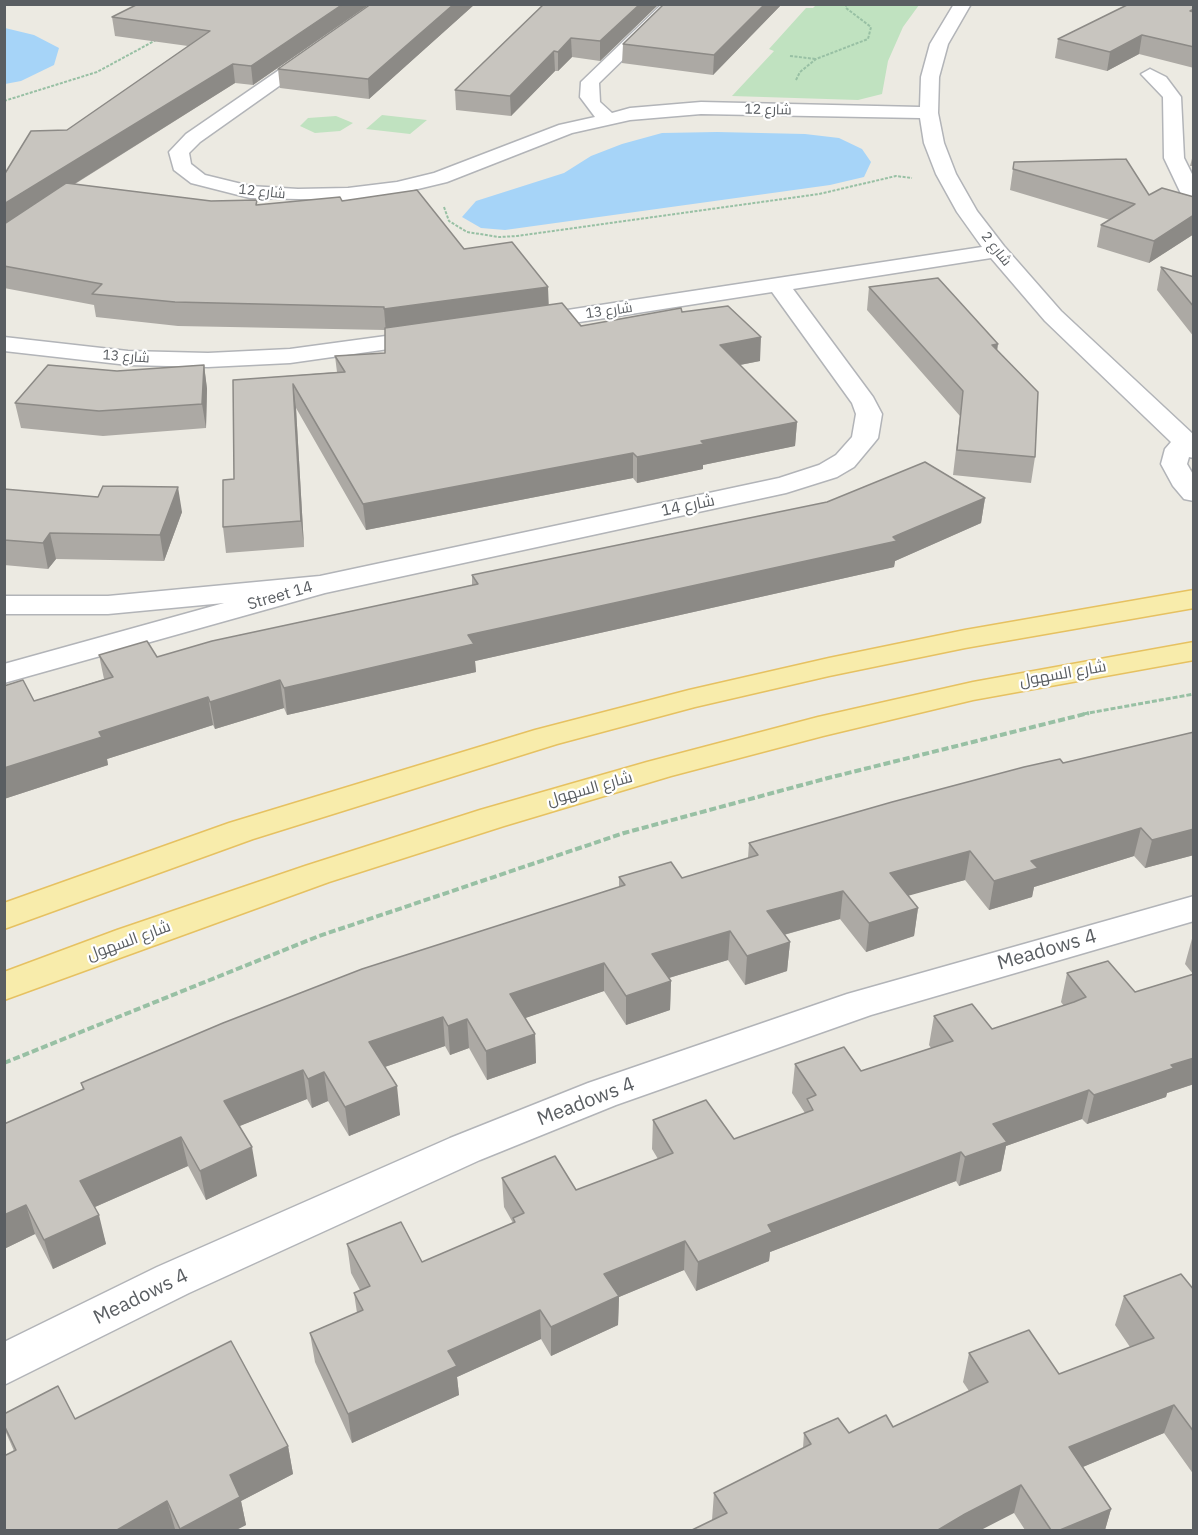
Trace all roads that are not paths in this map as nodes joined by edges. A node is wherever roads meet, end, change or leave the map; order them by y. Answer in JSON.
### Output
{"nodes":[{"id":1,"x":387,"y":4,"type":"edge"},
{"id":2,"x":672,"y":4,"type":"edge"},
{"id":3,"x":963,"y":4,"type":"edge"},
{"id":4,"x":1150,"y":74,"type":"dead end"},
{"id":5,"x":929,"y":113,"type":"junction"},
{"id":6,"x":607,"y":118,"type":"junction"},
{"id":7,"x":1194,"y":200,"type":"edge"},
{"id":8,"x":996,"y":251,"type":"junction"},
{"id":9,"x":779,"y":286,"type":"junction"},
{"id":10,"x":510,"y":326,"type":"edge"},
{"id":11,"x":452,"y":334,"type":"edge"},
{"id":12,"x":4,"y":344,"type":"edge"},
{"id":13,"x":1188,"y":441,"type":"edge"},
{"id":14,"x":1194,"y":493,"type":"edge"},
{"id":15,"x":320,"y":585,"type":"junction"},
{"id":16,"x":1192,"y":598,"type":"edge"},
{"id":17,"x":4,"y":605,"type":"edge"},
{"id":18,"x":1194,"y":632,"type":"edge"},
{"id":19,"x":1194,"y":651,"type":"edge"},
{"id":20,"x":4,"y":674,"type":"edge"},
{"id":21,"x":973,"y":691,"type":"junction"},
{"id":22,"x":1194,"y":908,"type":"edge"},
{"id":23,"x":4,"y":917,"type":"edge"},
{"id":24,"x":4,"y":987,"type":"edge"},
{"id":25,"x":4,"y":1365,"type":"edge"}],
"edges":[{"from":1,"to":6,"type":"street","name":"شارع 12"},
{"from":2,"to":6,"type":"street"},
{"from":3,"to":5,"type":"street","name":"شارع 2"},
{"from":4,"to":7,"type":"street"},
{"from":5,"to":6,"type":"street","name":"شارع 12"},
{"from":5,"to":8,"type":"street","name":"شارع 2"},
{"from":8,"to":9,"type":"street","name":"شارع 13"},
{"from":8,"to":13,"type":"street","name":"شارع 2"},
{"from":9,"to":10,"type":"street","name":"شارع 13"},
{"from":9,"to":15,"type":"street","name":"شارع 14"},
{"from":11,"to":12,"type":"street","name":"شارع 13"},
{"from":13,"to":14,"type":"street"},
{"from":15,"to":17,"type":"street","name":"Street 14"},
{"from":15,"to":20,"type":"street","name":"Street 14"},
{"from":16,"to":23,"type":"main road"},
{"from":18,"to":21,"type":"main road"},
{"from":19,"to":21,"type":"main road","name":"شارع السهول"},
{"from":21,"to":24,"type":"main road","name":"شارع السهول"},
{"from":22,"to":25,"type":"street","name":"Meadows 4"}]}
